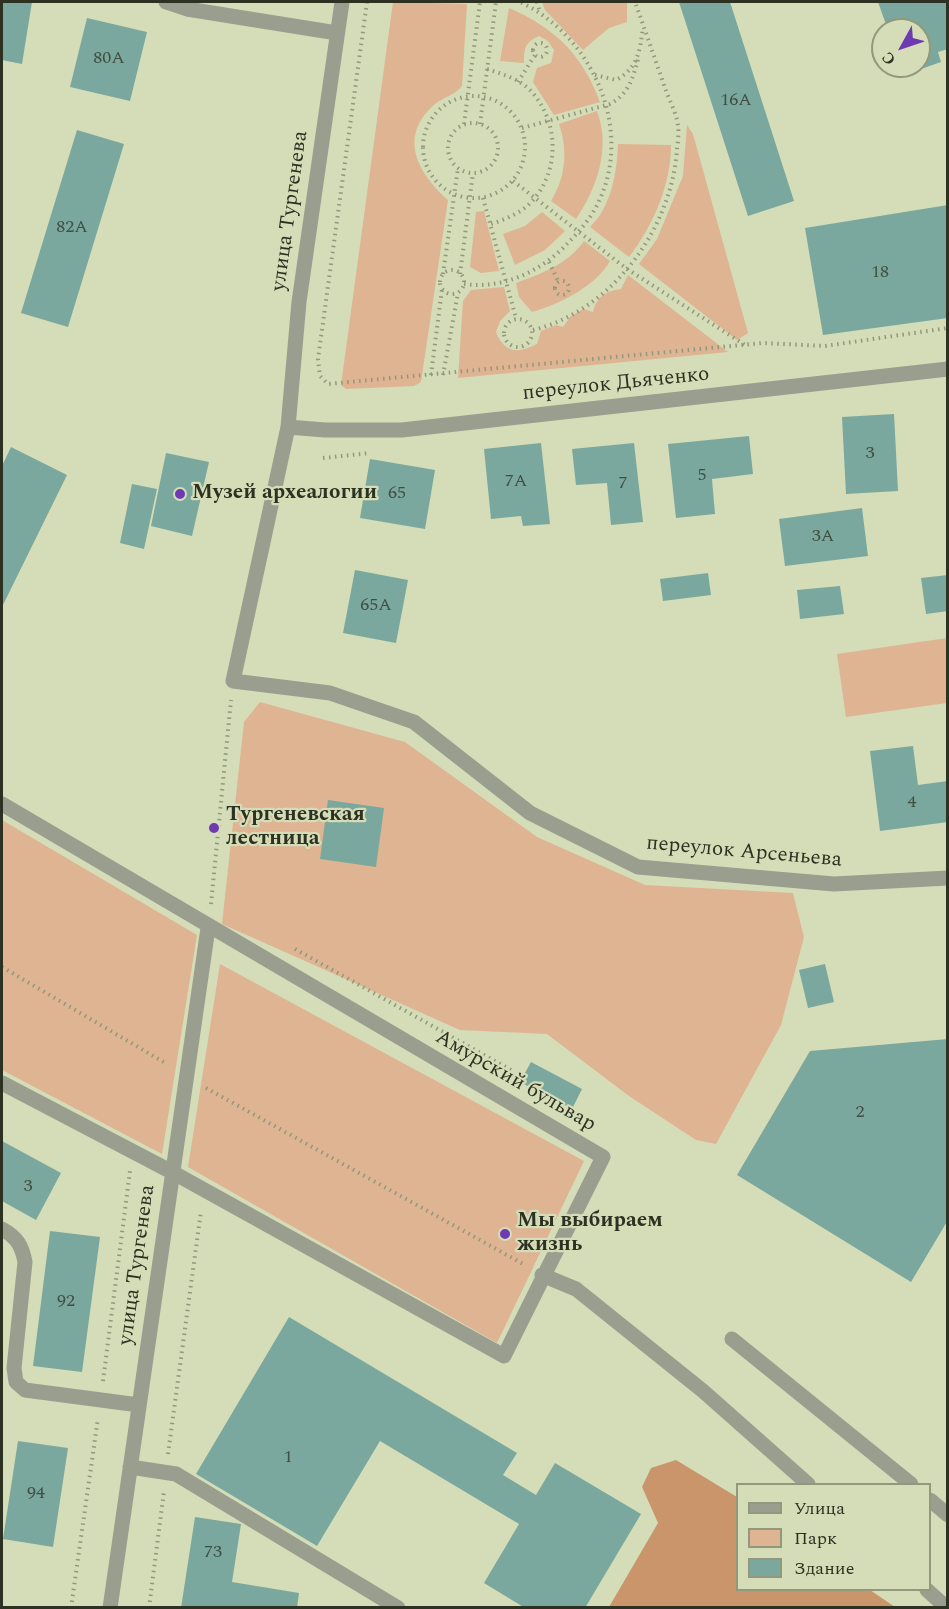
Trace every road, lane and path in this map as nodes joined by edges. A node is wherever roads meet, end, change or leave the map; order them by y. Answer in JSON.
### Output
{"nodes":[{"id":1,"x":166,"y":2,"type":"edge"},
{"id":2,"x":342,"y":2,"type":"edge"},
{"id":3,"x":368,"y":2,"type":"edge"},
{"id":4,"x":480,"y":2,"type":"edge"},
{"id":5,"x":496,"y":2,"type":"edge"},
{"id":6,"x":520,"y":2,"type":"edge"},
{"id":7,"x":537,"y":2,"type":"edge"},
{"id":8,"x":635,"y":2,"type":"edge"},
{"id":9,"x":541,"y":14,"type":"junction"},
{"id":10,"x":644,"y":26,"type":"junction"},
{"id":11,"x":337,"y":33,"type":"junction"},
{"id":12,"x":536,"y":56,"type":"dead end"},
{"id":13,"x":639,"y":56,"type":"junction"},
{"id":14,"x":487,"y":69,"type":"junction"},
{"id":15,"x":594,"y":75,"type":"junction"},
{"id":16,"x":518,"y":82,"type":"junction"},
{"id":17,"x":468,"y":96,"type":"junction"},
{"id":18,"x":484,"y":97,"type":"junction"},
{"id":19,"x":607,"y":105,"type":"junction"},
{"id":20,"x":548,"y":121,"type":"junction"},
{"id":21,"x":464,"y":124,"type":"junction"},
{"id":22,"x":480,"y":124,"type":"junction"},
{"id":23,"x":522,"y":128,"type":"junction"},
{"id":24,"x":458,"y":167,"type":"junction"},
{"id":25,"x":473,"y":172,"type":"junction"},
{"id":26,"x":513,"y":181,"type":"junction"},
{"id":27,"x":454,"y":194,"type":"junction"},
{"id":28,"x":470,"y":198,"type":"junction"},
{"id":29,"x":483,"y":198,"type":"junction"},
{"id":30,"x":535,"y":198,"type":"junction"},
{"id":31,"x":491,"y":224,"type":"junction"},
{"id":32,"x":580,"y":232,"type":"junction"},
{"id":33,"x":549,"y":262,"type":"junction"},
{"id":34,"x":627,"y":269,"type":"junction"},
{"id":35,"x":444,"y":274,"type":"junction"},
{"id":36,"x":460,"y":274,"type":"junction"},
{"id":37,"x":506,"y":281,"type":"junction"},
{"id":38,"x":558,"y":281,"type":"dead end"},
{"id":39,"x":464,"y":284,"type":"junction"},
{"id":40,"x":442,"y":289,"type":"junction"},
{"id":41,"x":458,"y":293,"type":"junction"},
{"id":42,"x":516,"y":318,"type":"junction"},
{"id":43,"x":948,"y":328,"type":"edge"},
{"id":44,"x":533,"y":330,"type":"junction"},
{"id":45,"x":746,"y":346,"type":"junction"},
{"id":46,"x":948,"y":369,"type":"edge"},
{"id":47,"x":431,"y":375,"type":"junction"},
{"id":48,"x":443,"y":375,"type":"junction"},
{"id":49,"x":288,"y":427,"type":"junction"},
{"id":50,"x":233,"y":681,"type":"junction"},
{"id":51,"x":2,"y":804,"type":"edge"},
{"id":52,"x":948,"y":878,"type":"edge"},
{"id":53,"x":208,"y":928,"type":"junction"},
{"id":54,"x":2,"y":967,"type":"edge"},
{"id":55,"x":186,"y":1076,"type":"junction"},
{"id":56,"x":2,"y":1083,"type":"edge"},
{"id":57,"x":172,"y":1172,"type":"junction"},
{"id":58,"x":202,"y":1211,"type":"dead end"},
{"id":59,"x":2,"y":1228,"type":"edge"},
{"id":60,"x":542,"y":1275,"type":"junction"},
{"id":61,"x":732,"y":1340,"type":"dead end"},
{"id":62,"x":139,"y":1406,"type":"junction"},
{"id":63,"x":130,"y":1467,"type":"junction"},
{"id":64,"x":166,"y":1472,"type":"junction"},
{"id":65,"x":806,"y":1483,"type":"edge"},
{"id":66,"x":909,"y":1483,"type":"edge"},
{"id":67,"x":931,"y":1501,"type":"edge"},
{"id":68,"x":948,"y":1515,"type":"edge"},
{"id":69,"x":928,"y":1591,"type":"edge"},
{"id":70,"x":110,"y":1608,"type":"edge"},
{"id":71,"x":149,"y":1608,"type":"edge"},
{"id":72,"x":398,"y":1608,"type":"edge"},
{"id":73,"x":947,"y":1608,"type":"edge"}],
"edges":[{"from":1,"to":11,"type":"street"},
{"from":2,"to":11,"type":"street","name":"улица Тургенева"},
{"from":3,"to":47,"type":"path"},
{"from":4,"to":17,"type":"path"},
{"from":5,"to":14,"type":"path"},
{"from":6,"to":9,"type":"path"},
{"from":7,"to":9,"type":"path"},
{"from":8,"to":10,"type":"path"},
{"from":9,"to":15,"type":"path"},
{"from":10,"to":13,"type":"path"},
{"from":10,"to":34,"type":"path"},
{"from":11,"to":49,"type":"street","name":"улица Тургенева"},
{"from":12,"to":16,"type":"path"},
{"from":13,"to":15,"type":"path"},
{"from":13,"to":19,"type":"path"},
{"from":14,"to":16,"type":"path"},
{"from":14,"to":18,"type":"path"},
{"from":15,"to":19,"type":"path"},
{"from":16,"to":20,"type":"path"},
{"from":17,"to":18,"type":"path"},
{"from":17,"to":21,"type":"path"},
{"from":17,"to":27,"type":"path"},
{"from":18,"to":22,"type":"path"},
{"from":18,"to":23,"type":"path"},
{"from":19,"to":20,"type":"path"},
{"from":19,"to":32,"type":"path"},
{"from":20,"to":23,"type":"path"},
{"from":20,"to":30,"type":"path"},
{"from":21,"to":22,"type":"path"},
{"from":21,"to":24,"type":"path"},
{"from":22,"to":25,"type":"path"},
{"from":23,"to":26,"type":"path"},
{"from":24,"to":25,"type":"path"},
{"from":24,"to":27,"type":"path"},
{"from":25,"to":28,"type":"path"},
{"from":26,"to":29,"type":"path"},
{"from":26,"to":30,"type":"path"},
{"from":27,"to":28,"type":"path"},
{"from":27,"to":35,"type":"path"},
{"from":28,"to":29,"type":"path"},
{"from":28,"to":36,"type":"path"},
{"from":29,"to":31,"type":"path"},
{"from":30,"to":31,"type":"path"},
{"from":30,"to":32,"type":"path"},
{"from":31,"to":37,"type":"path"},
{"from":32,"to":33,"type":"path"},
{"from":32,"to":34,"type":"path"},
{"from":33,"to":37,"type":"path"},
{"from":33,"to":38,"type":"path"},
{"from":34,"to":44,"type":"path"},
{"from":34,"to":45,"type":"path"},
{"from":35,"to":36,"type":"path"},
{"from":35,"to":40,"type":"path"},
{"from":36,"to":39,"type":"path"},
{"from":37,"to":39,"type":"path"},
{"from":37,"to":42,"type":"path"},
{"from":39,"to":41,"type":"path"},
{"from":40,"to":41,"type":"path"},
{"from":40,"to":47,"type":"path"},
{"from":41,"to":48,"type":"path"},
{"from":42,"to":44,"type":"path"},
{"from":42,"to":44,"type":"path"},
{"from":43,"to":45,"type":"path"},
{"from":45,"to":48,"type":"path"},
{"from":46,"to":49,"type":"street","name":"переулок Дьяченко"},
{"from":47,"to":48,"type":"path"},
{"from":49,"to":50,"type":"street"},
{"from":50,"to":52,"type":"street","name":"переулок Арсеньева"},
{"from":50,"to":53,"type":"path"},
{"from":51,"to":53,"type":"street","name":"Амурский бульвар"},
{"from":53,"to":55,"type":"street","name":"улица Тургенева"},
{"from":53,"to":60,"type":"street","name":"Амурский бульвар"},
{"from":54,"to":55,"type":"path"},
{"from":55,"to":57,"type":"street","name":"улица Тургенева"},
{"from":55,"to":60,"type":"path"},
{"from":56,"to":57,"type":"street","name":"Амурский бульвар"},
{"from":57,"to":60,"type":"street","name":"Амурский бульвар"},
{"from":57,"to":62,"type":"street","name":"улица Тургенева"},
{"from":58,"to":64,"type":"path"},
{"from":59,"to":62,"type":"street"},
{"from":60,"to":65,"type":"street"},
{"from":61,"to":66,"type":"street"},
{"from":62,"to":63,"type":"street","name":"улица Тургенева"},
{"from":63,"to":64,"type":"street"},
{"from":63,"to":70,"type":"street","name":"улица Тургенева"},
{"from":64,"to":71,"type":"path"},
{"from":64,"to":72,"type":"street"},
{"from":67,"to":68,"type":"street"},
{"from":69,"to":73,"type":"street"}]}
